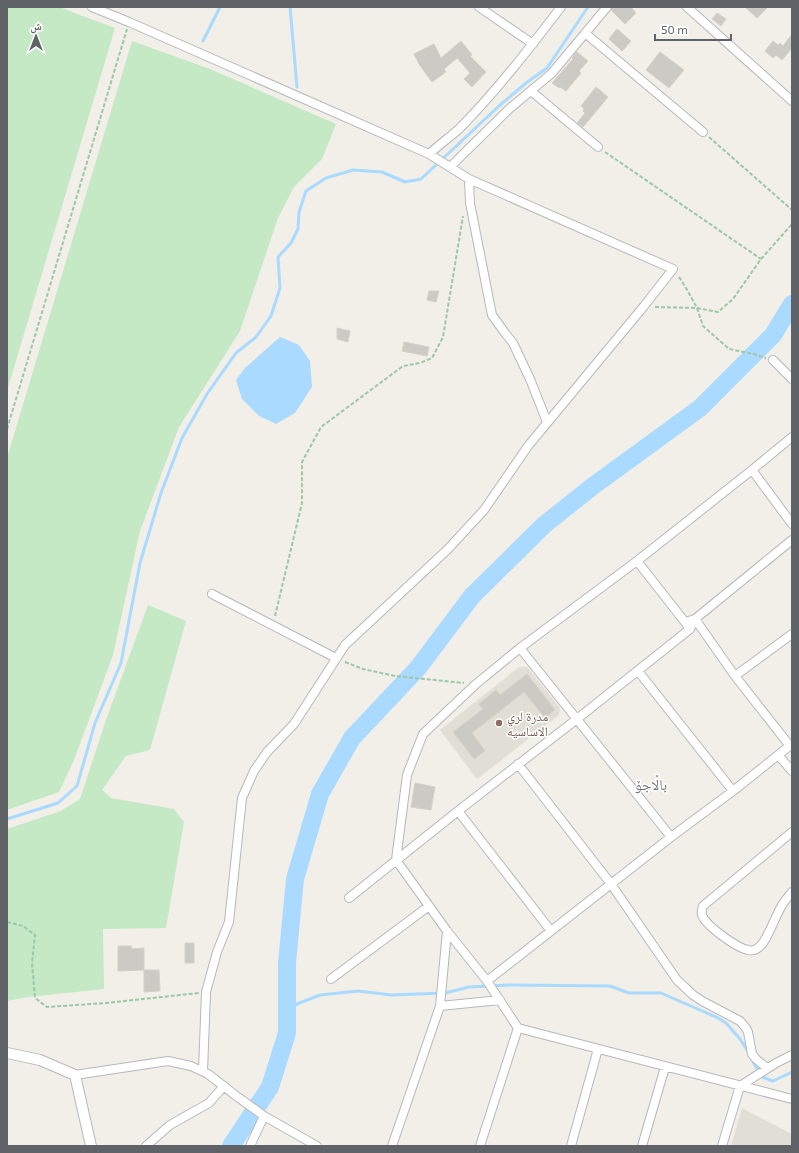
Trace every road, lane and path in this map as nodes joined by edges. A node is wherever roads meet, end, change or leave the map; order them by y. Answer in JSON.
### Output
{"nodes":[{"id":1,"x":92,"y":7,"type":"edge"},
{"id":2,"x":479,"y":7,"type":"edge"},
{"id":3,"x":561,"y":7,"type":"edge"},
{"id":4,"x":606,"y":7,"type":"edge"},
{"id":5,"x":687,"y":7,"type":"edge"},
{"id":6,"x":129,"y":22,"type":"junction"},
{"id":7,"x":585,"y":33,"type":"junction"},
{"id":8,"x":533,"y":44,"type":"junction"},
{"id":9,"x":531,"y":91,"type":"junction"},
{"id":10,"x":792,"y":101,"type":"edge"},
{"id":11,"x":703,"y":132,"type":"joint"},
{"id":12,"x":598,"y":147,"type":"joint"},
{"id":13,"x":432,"y":156,"type":"junction"},
{"id":14,"x":447,"y":165,"type":"junction"},
{"id":15,"x":469,"y":179,"type":"junction"},
{"id":16,"x":792,"y":210,"type":"edge"},
{"id":17,"x":463,"y":216,"type":"dead end"},
{"id":18,"x":792,"y":224,"type":"edge"},
{"id":19,"x":761,"y":259,"type":"junction"},
{"id":20,"x":673,"y":269,"type":"junction"},
{"id":21,"x":644,"y":306,"type":"junction"},
{"id":22,"x":697,"y":308,"type":"junction"},
{"id":23,"x":773,"y":360,"type":"joint"},
{"id":24,"x":792,"y":379,"type":"edge"},
{"id":25,"x":547,"y":422,"type":"junction"},
{"id":26,"x":7,"y":429,"type":"edge"},
{"id":27,"x":792,"y":437,"type":"edge"},
{"id":28,"x":752,"y":470,"type":"junction"},
{"id":29,"x":792,"y":524,"type":"edge"},
{"id":30,"x":792,"y":540,"type":"edge"},
{"id":31,"x":637,"y":560,"type":"junction"},
{"id":32,"x":212,"y":594,"type":"dead end"},
{"id":33,"x":695,"y":619,"type":"junction"},
{"id":34,"x":685,"y":622,"type":"junction"},
{"id":35,"x":273,"y":626,"type":"junction"},
{"id":36,"x":690,"y":629,"type":"junction"},
{"id":37,"x":792,"y":634,"type":"edge"},
{"id":38,"x":520,"y":648,"type":"junction"},
{"id":39,"x":336,"y":658,"type":"junction"},
{"id":40,"x":638,"y":671,"type":"junction"},
{"id":41,"x":736,"y":676,"type":"junction"},
{"id":42,"x":476,"y":684,"type":"junction"},
{"id":43,"x":577,"y":719,"type":"junction"},
{"id":44,"x":791,"y":745,"type":"edge"},
{"id":45,"x":778,"y":755,"type":"junction"},
{"id":46,"x":518,"y":764,"type":"junction"},
{"id":47,"x":792,"y":771,"type":"edge"},
{"id":48,"x":733,"y":791,"type":"junction"},
{"id":49,"x":458,"y":811,"type":"junction"},
{"id":50,"x":792,"y":832,"type":"edge"},
{"id":51,"x":671,"y":837,"type":"junction"},
{"id":52,"x":396,"y":860,"type":"junction"},
{"id":53,"x":612,"y":884,"type":"junction"},
{"id":54,"x":792,"y":892,"type":"edge"},
{"id":55,"x":349,"y":898,"type":"dead end"},
{"id":56,"x":428,"y":906,"type":"junction"},
{"id":57,"x":7,"y":922,"type":"edge"},
{"id":58,"x":446,"y":931,"type":"junction"},
{"id":59,"x":551,"y":931,"type":"junction"},
{"id":60,"x":331,"y":979,"type":"dead end"},
{"id":61,"x":487,"y":981,"type":"junction"},
{"id":62,"x":206,"y":992,"type":"junction"},
{"id":63,"x":500,"y":1000,"type":"junction"},
{"id":64,"x":440,"y":1006,"type":"junction"},
{"id":65,"x":518,"y":1028,"type":"junction"},
{"id":66,"x":598,"y":1049,"type":"junction"},
{"id":67,"x":7,"y":1053,"type":"edge"},
{"id":68,"x":792,"y":1055,"type":"edge"},
{"id":69,"x":665,"y":1067,"type":"junction"},
{"id":70,"x":767,"y":1068,"type":"junction"},
{"id":71,"x":203,"y":1071,"type":"junction"},
{"id":72,"x":75,"y":1075,"type":"junction"},
{"id":73,"x":224,"y":1086,"type":"junction"},
{"id":74,"x":740,"y":1086,"type":"junction"},
{"id":75,"x":792,"y":1099,"type":"edge"},
{"id":76,"x":264,"y":1116,"type":"junction"},
{"id":77,"x":91,"y":1146,"type":"edge"},
{"id":78,"x":146,"y":1146,"type":"edge"},
{"id":79,"x":250,"y":1146,"type":"edge"},
{"id":80,"x":317,"y":1146,"type":"edge"},
{"id":81,"x":392,"y":1146,"type":"edge"},
{"id":82,"x":480,"y":1146,"type":"edge"},
{"id":83,"x":571,"y":1146,"type":"edge"},
{"id":84,"x":642,"y":1146,"type":"edge"},
{"id":85,"x":722,"y":1146,"type":"edge"}],
"edges":[{"from":1,"to":6,"type":"street"},
{"from":2,"to":8,"type":"street"},
{"from":3,"to":8,"type":"street"},
{"from":4,"to":7,"type":"street"},
{"from":5,"to":10,"type":"street"},
{"from":6,"to":13,"type":"street"},
{"from":6,"to":26,"type":"path"},
{"from":7,"to":9,"type":"street"},
{"from":7,"to":11,"type":"street"},
{"from":8,"to":13,"type":"street"},
{"from":9,"to":12,"type":"street"},
{"from":9,"to":14,"type":"street"},
{"from":11,"to":16,"type":"path"},
{"from":12,"to":19,"type":"path"},
{"from":13,"to":14,"type":"street"},
{"from":14,"to":15,"type":"street"},
{"from":15,"to":20,"type":"street"},
{"from":15,"to":25,"type":"street"},
{"from":17,"to":35,"type":"path"},
{"from":18,"to":19,"type":"path"},
{"from":19,"to":22,"type":"path"},
{"from":20,"to":21,"type":"street"},
{"from":20,"to":22,"type":"path"},
{"from":21,"to":22,"type":"path"},
{"from":21,"to":25,"type":"street"},
{"from":22,"to":23,"type":"path"},
{"from":23,"to":24,"type":"street"},
{"from":25,"to":39,"type":"street"},
{"from":27,"to":28,"type":"street"},
{"from":28,"to":29,"type":"street"},
{"from":28,"to":31,"type":"street"},
{"from":30,"to":33,"type":"street"},
{"from":31,"to":34,"type":"street"},
{"from":31,"to":38,"type":"street"},
{"from":32,"to":35,"type":"street"},
{"from":33,"to":34,"type":"street"},
{"from":33,"to":36,"type":"street"},
{"from":33,"to":41,"type":"street"},
{"from":34,"to":36,"type":"street"},
{"from":35,"to":39,"type":"street"},
{"from":36,"to":40,"type":"street"},
{"from":37,"to":41,"type":"street"},
{"from":38,"to":42,"type":"street"},
{"from":38,"to":43,"type":"street"},
{"from":39,"to":42,"type":"path"},
{"from":39,"to":62,"type":"street"},
{"from":40,"to":43,"type":"street"},
{"from":40,"to":48,"type":"street"},
{"from":41,"to":44,"type":"street"},
{"from":42,"to":52,"type":"street"},
{"from":43,"to":46,"type":"street"},
{"from":43,"to":51,"type":"street"},
{"from":44,"to":45,"type":"street"},
{"from":45,"to":47,"type":"street"},
{"from":45,"to":48,"type":"street"},
{"from":46,"to":49,"type":"street"},
{"from":46,"to":53,"type":"street"},
{"from":48,"to":51,"type":"street"},
{"from":49,"to":52,"type":"street"},
{"from":49,"to":59,"type":"street"},
{"from":50,"to":54,"type":"street"},
{"from":51,"to":53,"type":"street"},
{"from":52,"to":55,"type":"street"},
{"from":52,"to":56,"type":"street"},
{"from":53,"to":59,"type":"street"},
{"from":53,"to":70,"type":"street"},
{"from":56,"to":58,"type":"street"},
{"from":56,"to":60,"type":"street"},
{"from":57,"to":62,"type":"path"},
{"from":58,"to":61,"type":"street"},
{"from":58,"to":64,"type":"street"},
{"from":59,"to":61,"type":"street"},
{"from":61,"to":63,"type":"street"},
{"from":62,"to":71,"type":"street"},
{"from":63,"to":64,"type":"street"},
{"from":63,"to":65,"type":"street"},
{"from":64,"to":81,"type":"street"},
{"from":65,"to":66,"type":"street"},
{"from":65,"to":82,"type":"street"},
{"from":66,"to":69,"type":"street"},
{"from":66,"to":83,"type":"street"},
{"from":67,"to":72,"type":"street"},
{"from":68,"to":70,"type":"street"},
{"from":69,"to":74,"type":"street"},
{"from":69,"to":84,"type":"street"},
{"from":70,"to":74,"type":"street"},
{"from":71,"to":72,"type":"street"},
{"from":71,"to":73,"type":"street"},
{"from":72,"to":77,"type":"street"},
{"from":73,"to":76,"type":"street"},
{"from":73,"to":78,"type":"street"},
{"from":74,"to":75,"type":"street"},
{"from":74,"to":85,"type":"street"},
{"from":76,"to":79,"type":"street"},
{"from":76,"to":80,"type":"street"}]}
